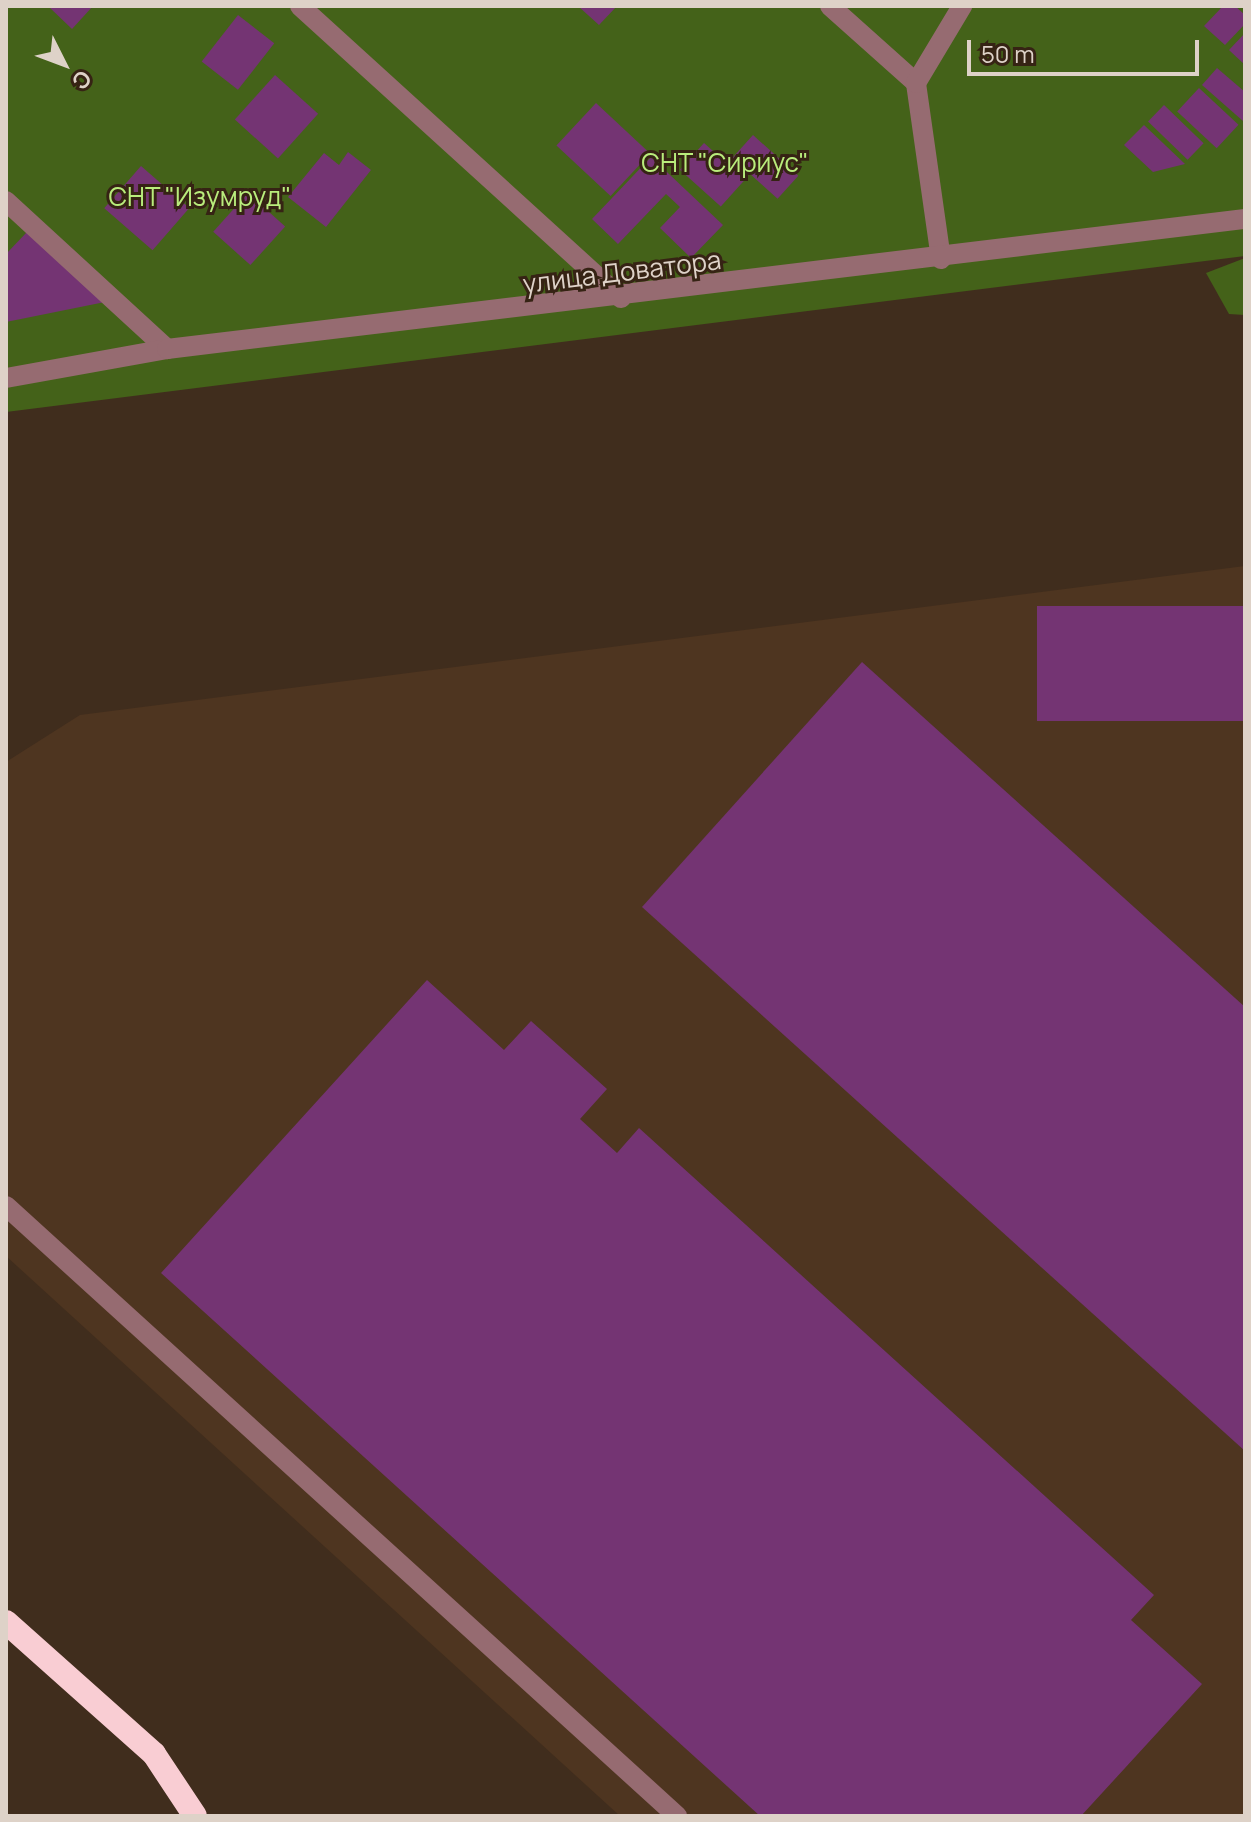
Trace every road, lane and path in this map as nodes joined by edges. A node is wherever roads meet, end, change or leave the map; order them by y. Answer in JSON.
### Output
{"nodes":[{"id":1,"x":300,"y":6,"type":"edge"},
{"id":2,"x":830,"y":6,"type":"edge"},
{"id":3,"x":962,"y":6,"type":"edge"},
{"id":4,"x":916,"y":83,"type":"junction"},
{"id":5,"x":6,"y":201,"type":"edge"},
{"id":6,"x":1245,"y":219,"type":"edge"},
{"id":7,"x":941,"y":259,"type":"junction"},
{"id":8,"x":621,"y":298,"type":"junction"},
{"id":9,"x":167,"y":349,"type":"junction"},
{"id":10,"x":6,"y":378,"type":"edge"},
{"id":11,"x":6,"y":1206,"type":"edge"},
{"id":12,"x":6,"y":1622,"type":"edge"},
{"id":13,"x":195,"y":1816,"type":"edge"},
{"id":14,"x":677,"y":1816,"type":"edge"}],
"edges":[{"from":1,"to":8,"type":"street"},
{"from":2,"to":4,"type":"street"},
{"from":3,"to":4,"type":"street"},
{"from":4,"to":7,"type":"street"},
{"from":5,"to":9,"type":"street"},
{"from":6,"to":7,"type":"street","name":"улица Доватора"},
{"from":7,"to":8,"type":"street","name":"улица Доватора"},
{"from":8,"to":9,"type":"street","name":"улица Доватора"},
{"from":9,"to":10,"type":"street","name":"улица Доватора"},
{"from":11,"to":14,"type":"street"},
{"from":12,"to":13,"type":"highway"}]}
